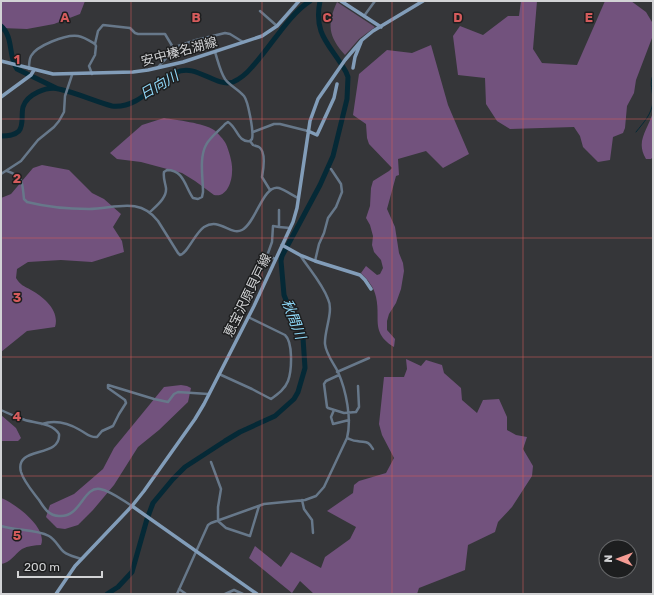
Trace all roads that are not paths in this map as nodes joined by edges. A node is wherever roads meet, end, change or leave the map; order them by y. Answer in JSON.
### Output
{"nodes":[{"id":1,"x":299,"y":1,"type":"edge"},
{"id":2,"x":341,"y":1,"type":"edge"},
{"id":3,"x":374,"y":1,"type":"edge"},
{"id":4,"x":423,"y":1,"type":"edge"},
{"id":5,"x":260,"y":11,"type":"dead end"},
{"id":6,"x":364,"y":16,"type":"junction"},
{"id":7,"x":277,"y":26,"type":"junction"},
{"id":8,"x":381,"y":27,"type":"junction"},
{"id":9,"x":362,"y":40,"type":"junction"},
{"id":10,"x":244,"y":42,"type":"junction"},
{"id":11,"x":95,"y":44,"type":"junction"},
{"id":12,"x":174,"y":49,"type":"junction"},
{"id":13,"x":215,"y":52,"type":"junction"},
{"id":14,"x":1,"y":61,"type":"edge"},
{"id":15,"x":157,"y":68,"type":"junction"},
{"id":16,"x":353,"y":68,"type":"dead end"},
{"id":17,"x":29,"y":69,"type":"junction"},
{"id":18,"x":34,"y":70,"type":"junction"},
{"id":19,"x":92,"y":74,"type":"junction"},
{"id":20,"x":72,"y":75,"type":"junction"},
{"id":21,"x":337,"y":84,"type":"dead end"},
{"id":22,"x":1,"y":96,"type":"edge"},
{"id":23,"x":308,"y":131,"type":"junction"},
{"id":24,"x":253,"y":132,"type":"junction"},
{"id":25,"x":250,"y":141,"type":"junction"},
{"id":26,"x":331,"y":169,"type":"dead end"},
{"id":27,"x":7,"y":171,"type":"junction"},
{"id":28,"x":1,"y":174,"type":"edge"},
{"id":29,"x":270,"y":190,"type":"junction"},
{"id":30,"x":298,"y":198,"type":"junction"},
{"id":31,"x":279,"y":210,"type":"dead end"},
{"id":32,"x":150,"y":212,"type":"junction"},
{"id":33,"x":279,"y":227,"type":"junction"},
{"id":34,"x":290,"y":228,"type":"junction"},
{"id":35,"x":283,"y":245,"type":"junction"},
{"id":36,"x":300,"y":255,"type":"junction"},
{"id":37,"x":276,"y":259,"type":"junction"},
{"id":38,"x":315,"y":261,"type":"junction"},
{"id":39,"x":371,"y":289,"type":"dead end"},
{"id":40,"x":248,"y":317,"type":"junction"},
{"id":41,"x":369,"y":358,"type":"dead end"},
{"id":42,"x":219,"y":374,"type":"junction"},
{"id":43,"x":338,"y":374,"type":"junction"},
{"id":44,"x":358,"y":386,"type":"dead end"},
{"id":45,"x":208,"y":394,"type":"junction"},
{"id":46,"x":1,"y":410,"type":"edge"},
{"id":47,"x":334,"y":410,"type":"junction"},
{"id":48,"x":348,"y":412,"type":"junction"},
{"id":49,"x":349,"y":420,"type":"junction"},
{"id":50,"x":41,"y":424,"type":"junction"},
{"id":51,"x":347,"y":438,"type":"junction"},
{"id":52,"x":374,"y":449,"type":"dead end"},
{"id":53,"x":211,"y":462,"type":"dead end"},
{"id":54,"x":302,"y":500,"type":"junction"},
{"id":55,"x":132,"y":506,"type":"junction"},
{"id":56,"x":259,"y":506,"type":"junction"},
{"id":57,"x":218,"y":521,"type":"junction"},
{"id":58,"x":1,"y":526,"type":"edge"},
{"id":59,"x":313,"y":533,"type":"dead end"},
{"id":60,"x":196,"y":551,"type":"junction"},
{"id":61,"x":81,"y":559,"type":"junction"},
{"id":62,"x":179,"y":589,"type":"junction"},
{"id":63,"x":56,"y":594,"type":"edge"},
{"id":64,"x":177,"y":594,"type":"edge"},
{"id":65,"x":186,"y":594,"type":"edge"},
{"id":66,"x":225,"y":594,"type":"edge"},
{"id":67,"x":243,"y":594,"type":"edge"},
{"id":68,"x":256,"y":594,"type":"edge"}],
"edges":[{"from":1,"to":7,"type":"main road","name":"安中榛名湖線"},
{"from":2,"to":6,"type":"main road"},
{"from":3,"to":6,"type":"street"},
{"from":4,"to":8,"type":"main road","name":"恵宝沢原貝戸線"},
{"from":5,"to":7,"type":"street"},
{"from":6,"to":8,"type":"main road"},
{"from":7,"to":10,"type":"main road","name":"安中榛名湖線"},
{"from":8,"to":9,"type":"main road","name":"恵宝沢原貝戸線"},
{"from":9,"to":16,"type":"main road"},
{"from":9,"to":23,"type":"main road","name":"恵宝沢原貝戸線"},
{"from":10,"to":12,"type":"street"},
{"from":10,"to":13,"type":"main road","name":"安中榛名湖線"},
{"from":11,"to":12,"type":"street"},
{"from":11,"to":17,"type":"street"},
{"from":11,"to":19,"type":"street"},
{"from":12,"to":15,"type":"street"},
{"from":13,"to":15,"type":"main road","name":"安中榛名湖線"},
{"from":13,"to":24,"type":"street"},
{"from":14,"to":17,"type":"main road","name":"安中榛名湖線"},
{"from":15,"to":19,"type":"main road","name":"安中榛名湖線"},
{"from":17,"to":18,"type":"main road","name":"安中榛名湖線"},
{"from":18,"to":20,"type":"main road","name":"安中榛名湖線"},
{"from":18,"to":22,"type":"main road"},
{"from":19,"to":20,"type":"main road","name":"安中榛名湖線"},
{"from":20,"to":27,"type":"street"},
{"from":21,"to":23,"type":"main road"},
{"from":23,"to":24,"type":"street"},
{"from":23,"to":30,"type":"main road","name":"恵宝沢原貝戸線"},
{"from":24,"to":25,"type":"street"},
{"from":25,"to":29,"type":"street"},
{"from":25,"to":32,"type":"street"},
{"from":26,"to":38,"type":"street"},
{"from":27,"to":28,"type":"street"},
{"from":27,"to":32,"type":"street"},
{"from":29,"to":30,"type":"street"},
{"from":29,"to":32,"type":"street"},
{"from":30,"to":34,"type":"main road","name":"恵宝沢原貝戸線"},
{"from":31,"to":33,"type":"street"},
{"from":33,"to":34,"type":"street"},
{"from":33,"to":37,"type":"street"},
{"from":34,"to":35,"type":"main road","name":"恵宝沢原貝戸線"},
{"from":35,"to":36,"type":"main road"},
{"from":35,"to":37,"type":"main road","name":"恵宝沢原貝戸線"},
{"from":36,"to":38,"type":"main road"},
{"from":36,"to":43,"type":"street"},
{"from":37,"to":40,"type":"main road","name":"恵宝沢原貝戸線"},
{"from":38,"to":39,"type":"main road"},
{"from":40,"to":42,"type":"main road","name":"恵宝沢原貝戸線"},
{"from":40,"to":42,"type":"street"},
{"from":41,"to":43,"type":"street"},
{"from":42,"to":45,"type":"main road","name":"恵宝沢原貝戸線"},
{"from":43,"to":47,"type":"street"},
{"from":43,"to":48,"type":"street"},
{"from":44,"to":48,"type":"street"},
{"from":45,"to":50,"type":"street"},
{"from":45,"to":55,"type":"main road","name":"恵宝沢原貝戸線"},
{"from":46,"to":50,"type":"street"},
{"from":47,"to":48,"type":"street"},
{"from":47,"to":49,"type":"street"},
{"from":48,"to":49,"type":"street"},
{"from":49,"to":51,"type":"street"},
{"from":50,"to":55,"type":"street"},
{"from":51,"to":52,"type":"street"},
{"from":51,"to":54,"type":"street"},
{"from":53,"to":57,"type":"street"},
{"from":54,"to":56,"type":"street"},
{"from":54,"to":59,"type":"street"},
{"from":55,"to":60,"type":"main road"},
{"from":55,"to":61,"type":"main road","name":"恵宝沢原貝戸線"},
{"from":56,"to":57,"type":"street"},
{"from":56,"to":57,"type":"street"},
{"from":57,"to":60,"type":"street"},
{"from":58,"to":61,"type":"street"},
{"from":60,"to":62,"type":"street"},
{"from":60,"to":68,"type":"main road"},
{"from":61,"to":63,"type":"main road","name":"恵宝沢原貝戸線"},
{"from":62,"to":64,"type":"street"},
{"from":62,"to":65,"type":"street"},
{"from":66,"to":67,"type":"street"}]}
